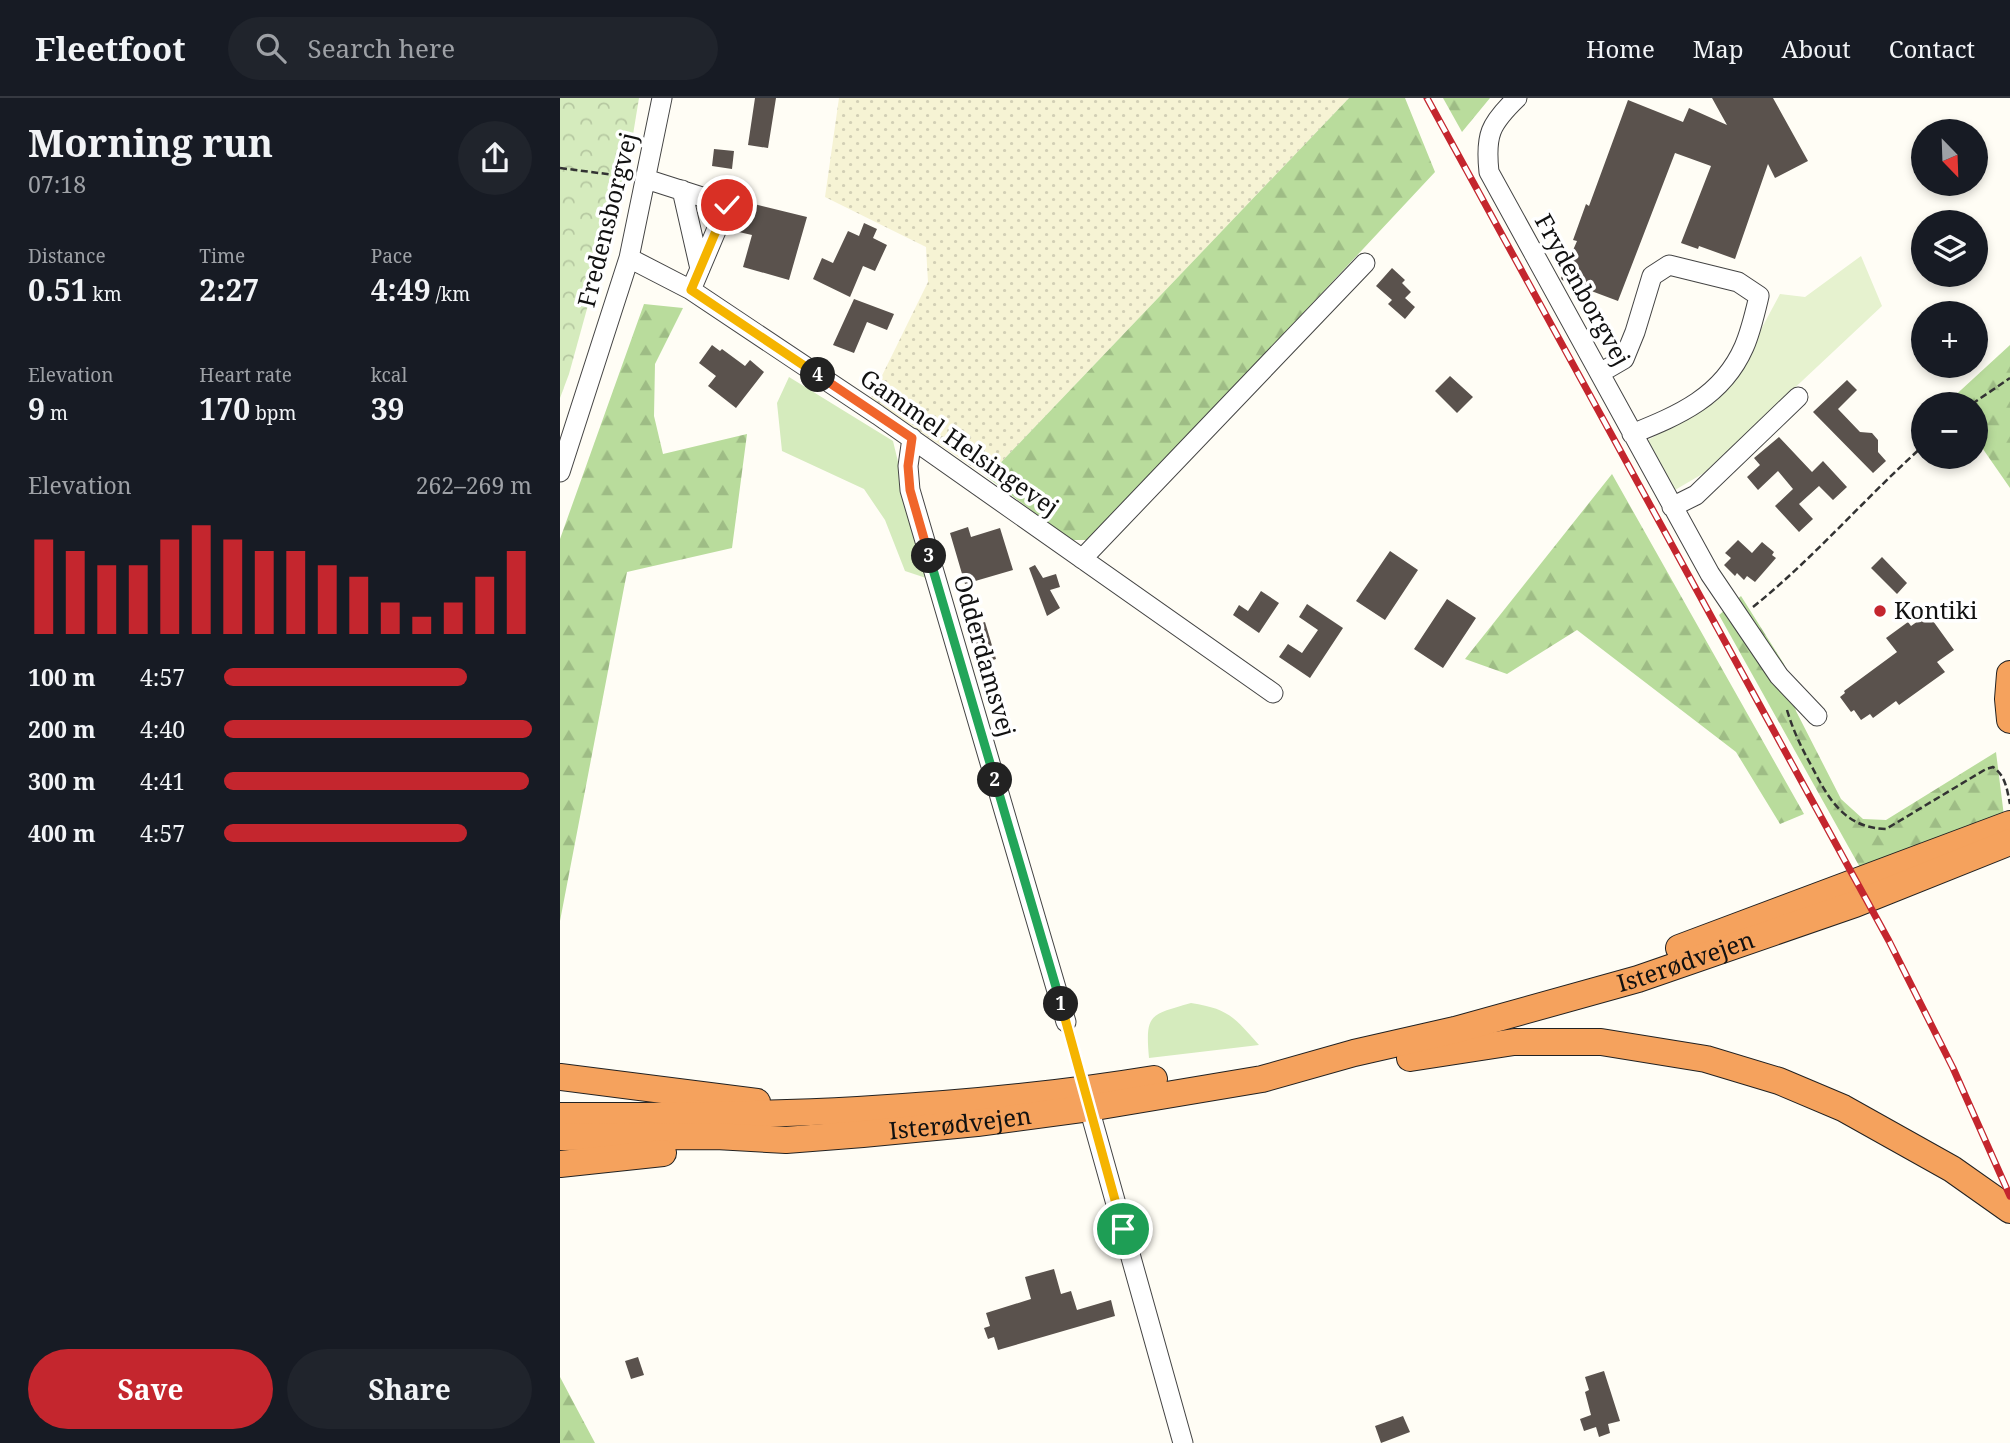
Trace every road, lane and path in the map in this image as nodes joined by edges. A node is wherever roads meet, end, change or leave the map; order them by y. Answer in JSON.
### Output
{"nodes":[{"id":1,"x":662,"y":98,"type":"edge"},
{"id":2,"x":1517,"y":98,"type":"edge"},
{"id":3,"x":560,"y":168,"type":"edge"},
{"id":4,"x":646,"y":179,"type":"junction"},
{"id":5,"x":682,"y":190,"type":"junction"},
{"id":6,"x":629,"y":258,"type":"junction"},
{"id":7,"x":1365,"y":264,"type":"dead end"},
{"id":8,"x":700,"y":269,"type":"junction"},
{"id":9,"x":691,"y":290,"type":"junction"},
{"id":10,"x":1600,"y":373,"type":"junction"},
{"id":11,"x":2010,"y":378,"type":"edge"},
{"id":12,"x":1988,"y":393,"type":"edge"},
{"id":13,"x":1798,"y":397,"type":"dead end"},
{"id":14,"x":1632,"y":434,"type":"junction"},
{"id":15,"x":912,"y":438,"type":"junction"},
{"id":16,"x":565,"y":443,"type":"edge"},
{"id":17,"x":1911,"y":457,"type":"edge"},
{"id":18,"x":560,"y":472,"type":"edge"},
{"id":19,"x":1672,"y":507,"type":"junction"},
{"id":20,"x":1082,"y":559,"type":"junction"},
{"id":21,"x":1740,"y":618,"type":"junction"},
{"id":22,"x":2010,"y":674,"type":"edge"},
{"id":23,"x":1779,"y":676,"type":"junction"},
{"id":24,"x":1273,"y":692,"type":"dead end"},
{"id":25,"x":1817,"y":716,"type":"dead end"},
{"id":26,"x":2010,"y":720,"type":"edge"},
{"id":27,"x":2010,"y":807,"type":"edge"},
{"id":28,"x":2010,"y":824,"type":"edge"},
{"id":29,"x":2010,"y":842,"type":"edge"},
{"id":30,"x":1532,"y":1009,"type":"junction"},
{"id":31,"x":1066,"y":1022,"type":"joint"},
{"id":32,"x":1354,"y":1053,"type":"junction"},
{"id":33,"x":560,"y":1077,"type":"edge"},
{"id":34,"x":1262,"y":1079,"type":"junction"},
{"id":35,"x":1086,"y":1098,"type":"junction"},
{"id":36,"x":835,"y":1112,"type":"junction"},
{"id":37,"x":560,"y":1116,"type":"edge"},
{"id":38,"x":560,"y":1137,"type":"edge"},
{"id":39,"x":786,"y":1140,"type":"junction"},
{"id":40,"x":560,"y":1164,"type":"edge"},
{"id":41,"x":2010,"y":1210,"type":"edge"},
{"id":42,"x":1184,"y":1443,"type":"edge"}],
"edges":[{"from":1,"to":4,"type":"street","name":"Fredensborgvej"},
{"from":2,"to":10,"type":"street","name":"Frydenborgvej"},
{"from":3,"to":4,"type":"path"},
{"from":4,"to":5,"type":"street"},
{"from":4,"to":6,"type":"street","name":"Fredensborgvej"},
{"from":5,"to":8,"type":"street"},
{"from":5,"to":8,"type":"street"},
{"from":6,"to":9,"type":"street","name":"Gammel Helsingevej"},
{"from":6,"to":16,"type":"street","name":"Fredensborgvej"},
{"from":7,"to":20,"type":"street"},
{"from":8,"to":9,"type":"street"},
{"from":9,"to":15,"type":"street","name":"Gammel Helsingevej"},
{"from":10,"to":14,"type":"street","name":"Frydenborgvej"},
{"from":10,"to":14,"type":"street"},
{"from":11,"to":12,"type":"path"},
{"from":13,"to":19,"type":"street"},
{"from":14,"to":19,"type":"street","name":"Frydenborgvej"},
{"from":15,"to":20,"type":"street","name":"Gammel Helsingevej"},
{"from":15,"to":31,"type":"street","name":"Odderdamsvej"},
{"from":16,"to":18,"type":"street","name":"Fredensborgvej"},
{"from":17,"to":21,"type":"path"},
{"from":19,"to":21,"type":"street","name":"Frydenborgvej"},
{"from":20,"to":24,"type":"street","name":"Gammel Helsingevej"},
{"from":21,"to":23,"type":"street","name":"Frydenborgvej"},
{"from":22,"to":26,"type":"highway"},
{"from":23,"to":25,"type":"street","name":"Frydenborgvej"},
{"from":23,"to":27,"type":"path"},
{"from":28,"to":30,"type":"highway"},
{"from":29,"to":30,"type":"highway","name":"Isterødvejen"},
{"from":30,"to":32,"type":"highway","name":"Isterødvejen"},
{"from":31,"to":35,"type":"path"},
{"from":32,"to":34,"type":"highway","name":"Isterødvejen"},
{"from":32,"to":35,"type":"highway","name":"Isterødvejen"},
{"from":33,"to":36,"type":"highway"},
{"from":34,"to":35,"type":"highway","name":"Isterødvejen"},
{"from":34,"to":41,"type":"highway"},
{"from":35,"to":36,"type":"highway","name":"Isterødvejen"},
{"from":35,"to":39,"type":"highway","name":"Isterødvejen"},
{"from":35,"to":42,"type":"street"},
{"from":36,"to":37,"type":"highway","name":"Isterødvejen"},
{"from":38,"to":39,"type":"highway","name":"Isterødvejen"},
{"from":39,"to":40,"type":"highway"}]}
